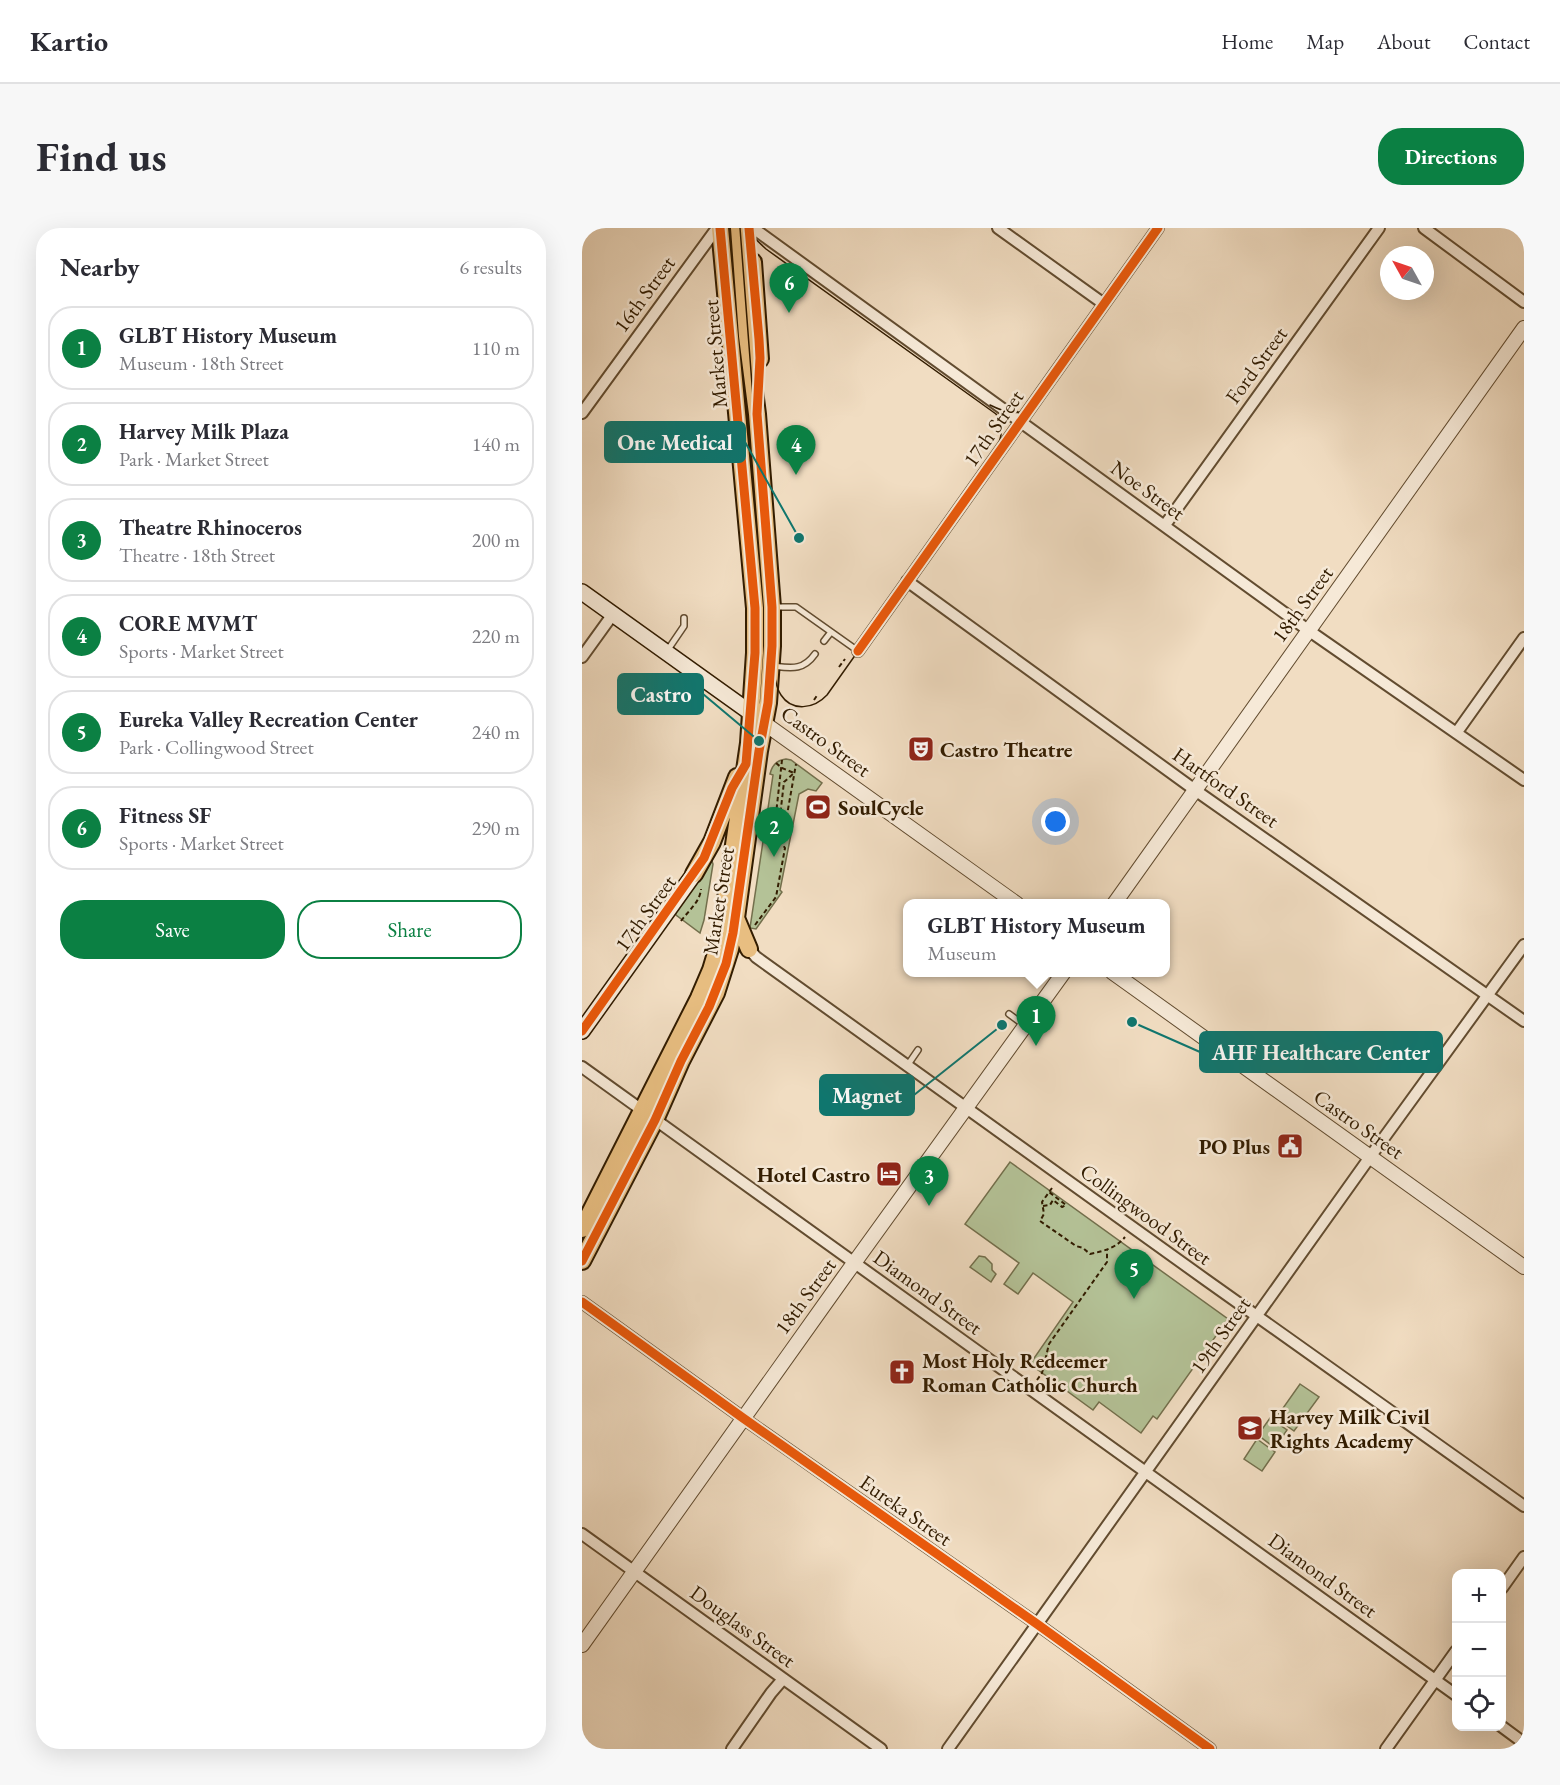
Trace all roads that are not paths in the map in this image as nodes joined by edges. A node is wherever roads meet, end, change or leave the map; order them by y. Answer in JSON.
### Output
{"nodes":[{"id":1,"x":719,"y":228,"type":"edge"},
{"id":2,"x":739,"y":228,"type":"edge"},
{"id":3,"x":751,"y":228,"type":"edge"},
{"id":4,"x":1158,"y":228,"type":"edge"},
{"id":5,"x":1379,"y":228,"type":"edge"},
{"id":6,"x":1424,"y":228,"type":"edge"},
{"id":7,"x":996,"y":230,"type":"edge"},
{"id":8,"x":1524,"y":302,"type":"edge"},
{"id":9,"x":1104,"y":304,"type":"junction"},
{"id":10,"x":1524,"y":328,"type":"edge"},
{"id":11,"x":582,"y":413,"type":"edge"},
{"id":12,"x":757,"y":414,"type":"junction"},
{"id":13,"x":1019,"y":422,"type":"junction"},
{"id":14,"x":1165,"y":525,"type":"junction"},
{"id":15,"x":907,"y":581,"type":"junction"},
{"id":16,"x":582,"y":592,"type":"edge"},
{"id":17,"x":772,"y":607,"type":"junction"},
{"id":18,"x":613,"y":614,"type":"junction"},
{"id":19,"x":684,"y":618,"type":"dead end"},
{"id":20,"x":1308,"y":630,"type":"junction"},
{"id":21,"x":831,"y":632,"type":"junction"},
{"id":22,"x":1524,"y":638,"type":"edge"},
{"id":23,"x":824,"y":641,"type":"dead end"},
{"id":24,"x":858,"y":651,"type":"joint"},
{"id":25,"x":666,"y":652,"type":"junction"},
{"id":26,"x":815,"y":654,"type":"dead end"},
{"id":27,"x":582,"y":657,"type":"edge"},
{"id":28,"x":771,"y":666,"type":"junction"},
{"id":29,"x":751,"y":713,"type":"junction"},
{"id":30,"x":765,"y":723,"type":"junction"},
{"id":31,"x":1457,"y":732,"type":"junction"},
{"id":32,"x":746,"y":764,"type":"junction"},
{"id":33,"x":1524,"y":780,"type":"edge"},
{"id":34,"x":1195,"y":790,"type":"junction"},
{"id":35,"x":694,"y":874,"type":"joint"},
{"id":36,"x":1011,"y":899,"type":"edge"},
{"id":37,"x":1117,"y":899,"type":"edge"},
{"id":38,"x":736,"y":918,"type":"junction"},
{"id":39,"x":1524,"y":945,"type":"edge"},
{"id":40,"x":749,"y":949,"type":"joint"},
{"id":41,"x":1060,"y":977,"type":"edge"},
{"id":42,"x":1119,"y":977,"type":"edge"},
{"id":43,"x":1488,"y":995,"type":"junction"},
{"id":44,"x":1008,"y":1014,"type":"dead end"},
{"id":45,"x":1524,"y":1021,"type":"edge"},
{"id":46,"x":1025,"y":1026,"type":"junction"},
{"id":47,"x":582,"y":1031,"type":"edge"},
{"id":48,"x":918,"y":1050,"type":"dead end"},
{"id":49,"x":907,"y":1066,"type":"junction"},
{"id":50,"x":582,"y":1067,"type":"edge"},
{"id":51,"x":966,"y":1108,"type":"junction"},
{"id":52,"x":649,"y":1116,"type":"junction"},
{"id":53,"x":1370,"y":1157,"type":"junction"},
{"id":54,"x":582,"y":1229,"type":"edge"},
{"id":55,"x":582,"y":1261,"type":"edge"},
{"id":56,"x":854,"y":1263,"type":"junction"},
{"id":57,"x":1524,"y":1267,"type":"edge"},
{"id":58,"x":582,"y":1302,"type":"edge"},
{"id":59,"x":1257,"y":1316,"type":"junction"},
{"id":60,"x":743,"y":1418,"type":"junction"},
{"id":61,"x":1146,"y":1472,"type":"junction"},
{"id":62,"x":1524,"y":1506,"type":"edge"},
{"id":63,"x":582,"y":1534,"type":"edge"},
{"id":64,"x":1524,"y":1557,"type":"edge"},
{"id":65,"x":634,"y":1572,"type":"junction"},
{"id":66,"x":1506,"y":1582,"type":"edge"},
{"id":67,"x":1037,"y":1624,"type":"junction"},
{"id":68,"x":582,"y":1645,"type":"edge"},
{"id":69,"x":1452,"y":1657,"type":"edge"},
{"id":70,"x":783,"y":1679,"type":"junction"},
{"id":71,"x":1436,"y":1680,"type":"junction"},
{"id":72,"x":1452,"y":1692,"type":"edge"},
{"id":73,"x":1506,"y":1730,"type":"edge"},
{"id":74,"x":1524,"y":1743,"type":"edge"},
{"id":75,"x":732,"y":1749,"type":"edge"},
{"id":76,"x":881,"y":1749,"type":"edge"},
{"id":77,"x":948,"y":1749,"type":"edge"},
{"id":78,"x":1209,"y":1749,"type":"edge"},
{"id":79,"x":1386,"y":1749,"type":"edge"}],
"edges":[{"from":1,"to":11,"type":"street","name":"16th Street"},
{"from":1,"to":29,"type":"main road","name":"Market Street"},
{"from":2,"to":12,"type":"main road","name":"Market Street"},
{"from":3,"to":12,"type":"main road","name":"Market Street"},
{"from":3,"to":13,"type":"street","name":"Noe Street"},
{"from":4,"to":9,"type":"street","name":"17th Street"},
{"from":5,"to":14,"type":"street","name":"Ford Street"},
{"from":6,"to":8,"type":"street"},
{"from":7,"to":9,"type":"street"},
{"from":9,"to":13,"type":"street","name":"17th Street"},
{"from":10,"to":20,"type":"street","name":"18th Street"},
{"from":12,"to":17,"type":"main road","name":"Market Street"},
{"from":13,"to":14,"type":"street","name":"Noe Street"},
{"from":13,"to":15,"type":"street","name":"17th Street"},
{"from":14,"to":20,"type":"street","name":"Noe Street"},
{"from":15,"to":24,"type":"street","name":"17th Street"},
{"from":15,"to":34,"type":"street","name":"Hartford Street"},
{"from":16,"to":18,"type":"main road","name":"Castro Street"},
{"from":17,"to":21,"type":"lane"},
{"from":17,"to":28,"type":"main road","name":"Market Street"},
{"from":18,"to":25,"type":"main road","name":"Castro Street"},
{"from":18,"to":27,"type":"street"},
{"from":19,"to":25,"type":"lane"},
{"from":20,"to":31,"type":"street","name":"Noe Street"},
{"from":20,"to":34,"type":"street","name":"18th Street"},
{"from":21,"to":23,"type":"lane"},
{"from":21,"to":24,"type":"lane"},
{"from":22,"to":31,"type":"street"},
{"from":25,"to":29,"type":"main road","name":"Castro Street"},
{"from":26,"to":28,"type":"lane"},
{"from":28,"to":30,"type":"main road","name":"Market Street"},
{"from":29,"to":30,"type":"street","name":"Castro Street"},
{"from":29,"to":32,"type":"main road","name":"Market Street"},
{"from":30,"to":36,"type":"street","name":"Castro Street"},
{"from":30,"to":38,"type":"main road","name":"Market Street"},
{"from":31,"to":33,"type":"street","name":"Noe Street"},
{"from":32,"to":35,"type":"main road"},
{"from":32,"to":52,"type":"main road","name":"Market Street"},
{"from":34,"to":37,"type":"street","name":"18th Street"},
{"from":34,"to":43,"type":"street","name":"Hartford Street"},
{"from":35,"to":47,"type":"main road","name":"17th Street"},
{"from":38,"to":40,"type":"main road"},
{"from":38,"to":52,"type":"main road","name":"Market Street"},
{"from":39,"to":43,"type":"street","name":"19th Street"},
{"from":40,"to":49,"type":"street","name":"Collingwood Street"},
{"from":41,"to":46,"type":"street","name":"18th Street"},
{"from":42,"to":53,"type":"street","name":"Castro Street"},
{"from":43,"to":45,"type":"street","name":"Hartford Street"},
{"from":43,"to":53,"type":"street","name":"19th Street"},
{"from":44,"to":46,"type":"lane"},
{"from":46,"to":51,"type":"street","name":"18th Street"},
{"from":48,"to":49,"type":"lane"},
{"from":49,"to":51,"type":"street","name":"Collingwood Street"},
{"from":50,"to":52,"type":"street","name":"Diamond Street"},
{"from":51,"to":56,"type":"street","name":"18th Street"},
{"from":51,"to":59,"type":"street","name":"Collingwood Street"},
{"from":52,"to":54,"type":"main road","name":"Market Street"},
{"from":52,"to":55,"type":"main road","name":"Market Street"},
{"from":52,"to":56,"type":"street","name":"Diamond Street"},
{"from":53,"to":57,"type":"street","name":"Castro Street"},
{"from":53,"to":59,"type":"street","name":"19th Street"},
{"from":56,"to":60,"type":"street","name":"18th Street"},
{"from":56,"to":61,"type":"street","name":"Diamond Street"},
{"from":58,"to":60,"type":"street","name":"Eureka Street"},
{"from":59,"to":61,"type":"street","name":"19th Street"},
{"from":59,"to":62,"type":"street","name":"Collingwood Street"},
{"from":60,"to":65,"type":"street","name":"18th Street"},
{"from":60,"to":67,"type":"street","name":"Eureka Street"},
{"from":61,"to":67,"type":"street","name":"19th Street"},
{"from":61,"to":71,"type":"street","name":"Diamond Street"},
{"from":63,"to":65,"type":"street","name":"Douglass Street"},
{"from":64,"to":66,"type":"street"},
{"from":65,"to":68,"type":"street","name":"18th Street"},
{"from":65,"to":70,"type":"street","name":"Douglass Street"},
{"from":67,"to":77,"type":"street","name":"19th Street"},
{"from":67,"to":78,"type":"street","name":"Eureka Street"},
{"from":69,"to":71,"type":"street"},
{"from":70,"to":75,"type":"street"},
{"from":70,"to":76,"type":"street","name":"Douglass Street"},
{"from":71,"to":72,"type":"street","name":"Diamond Street"},
{"from":71,"to":79,"type":"street"},
{"from":73,"to":74,"type":"street"}]}
